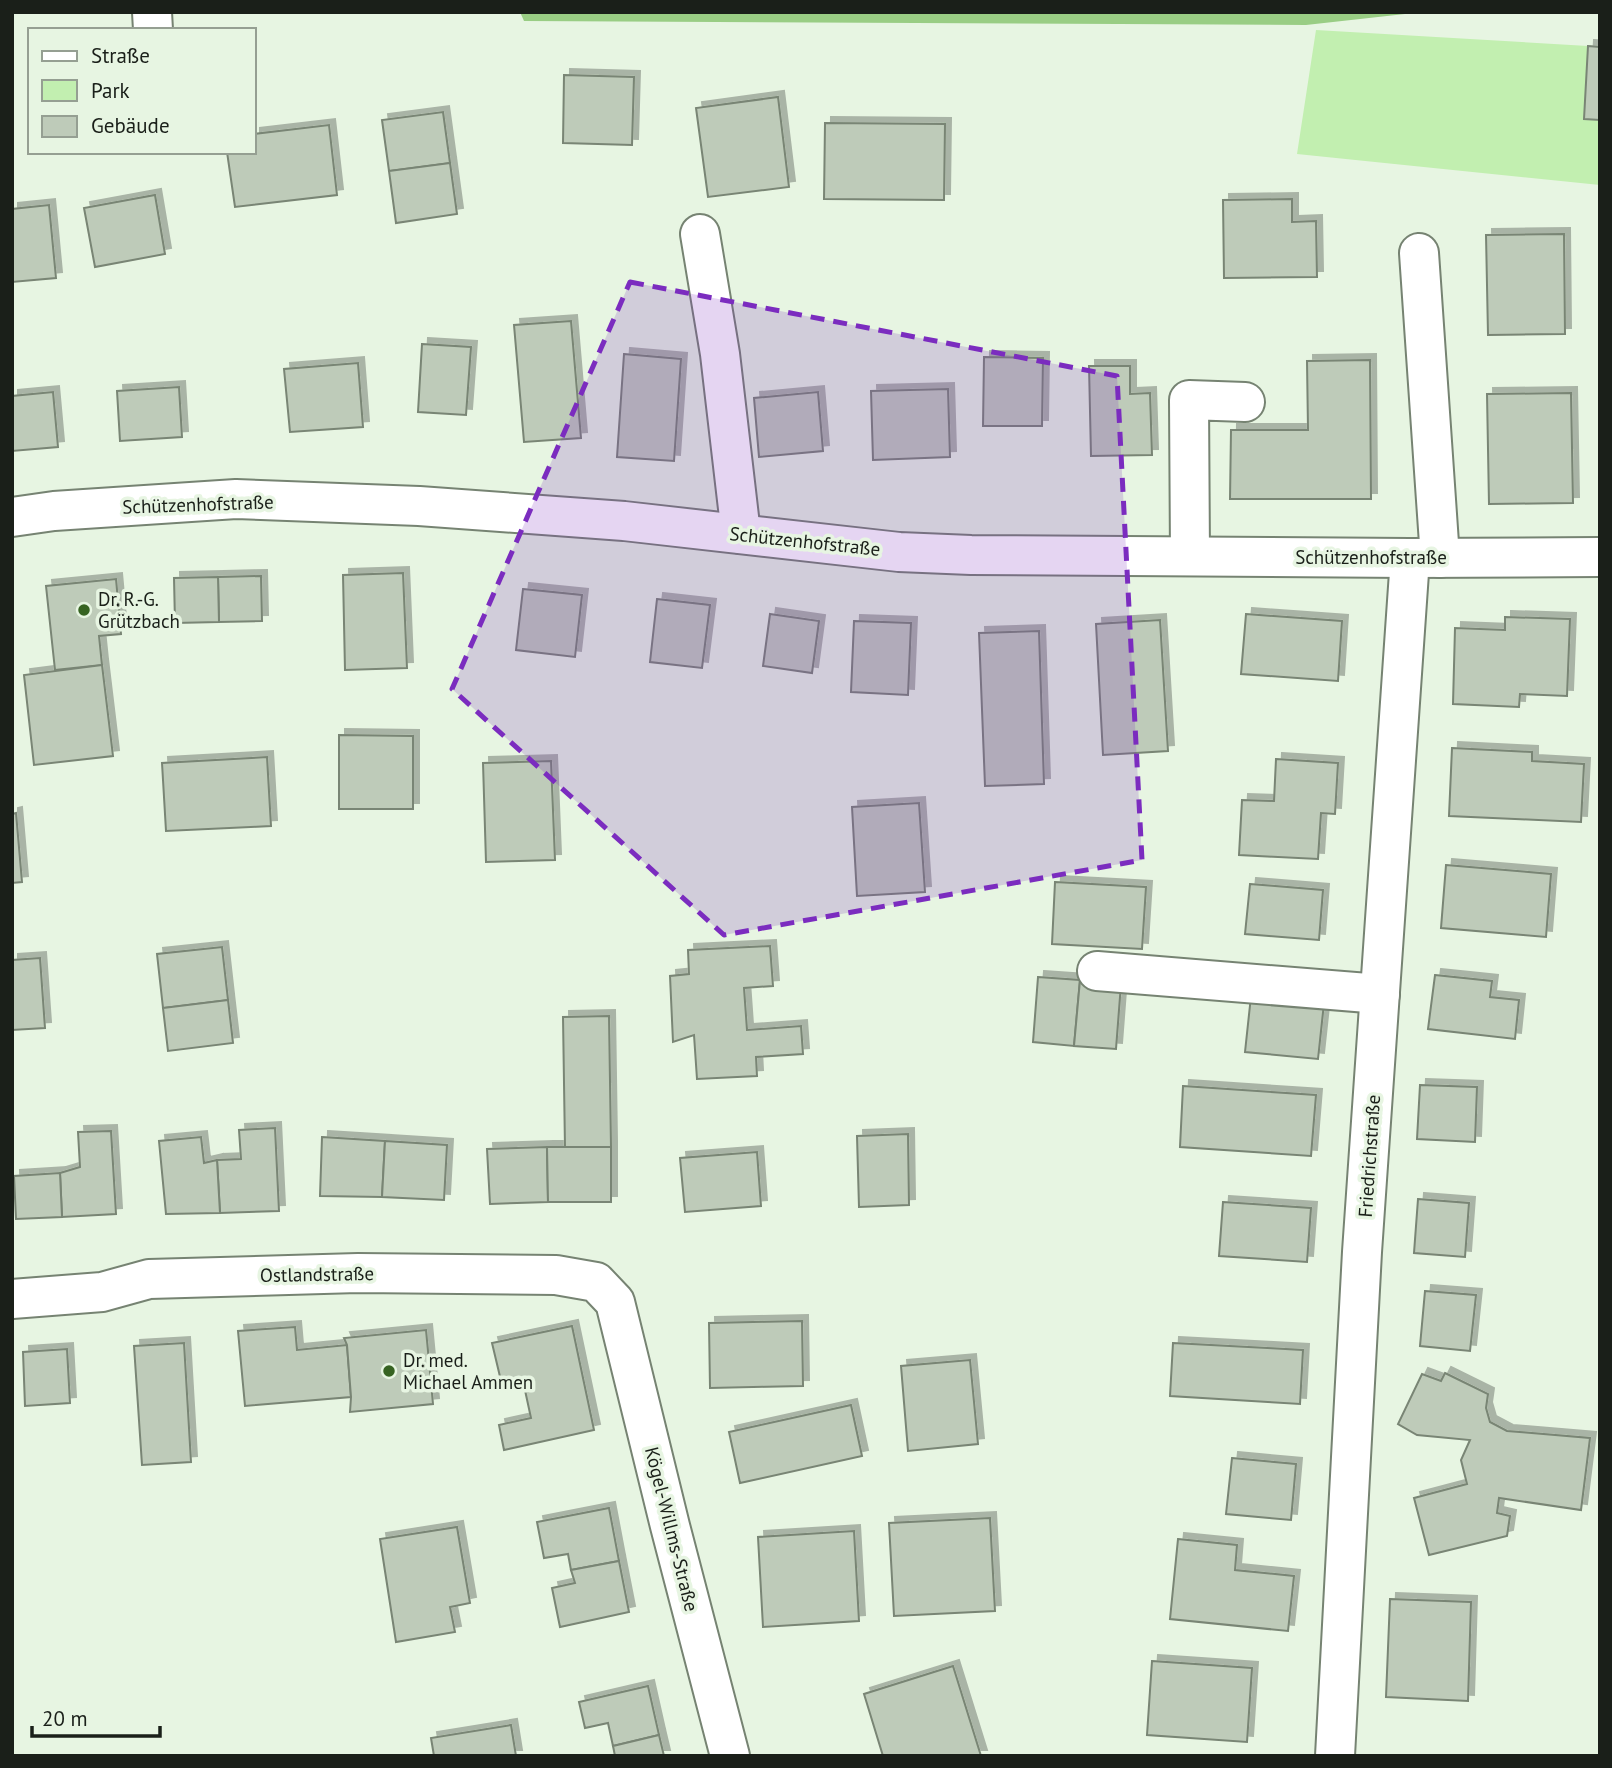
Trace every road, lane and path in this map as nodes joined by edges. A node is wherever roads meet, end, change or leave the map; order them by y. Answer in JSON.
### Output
{"nodes":[{"id":1,"x":700,"y":234,"type":"dead end"},
{"id":2,"x":1419,"y":253,"type":"dead end"},
{"id":3,"x":1245,"y":402,"type":"dead end"},
{"id":4,"x":12,"y":517,"type":"edge"},
{"id":5,"x":741,"y":534,"type":"junction"},
{"id":6,"x":1190,"y":556,"type":"junction"},
{"id":7,"x":1600,"y":557,"type":"edge"},
{"id":8,"x":1425,"y":558,"type":"junction"},
{"id":9,"x":1097,"y":971,"type":"dead end"},
{"id":10,"x":1380,"y":994,"type":"junction"},
{"id":11,"x":12,"y":1299,"type":"edge"},
{"id":12,"x":615,"y":1302,"type":"joint"},
{"id":13,"x":730,"y":1756,"type":"edge"},
{"id":14,"x":1335,"y":1756,"type":"edge"}],
"edges":[{"from":1,"to":5,"type":"street"},
{"from":2,"to":8,"type":"street","name":"Friedrichstraße"},
{"from":3,"to":6,"type":"street"},
{"from":4,"to":5,"type":"street","name":"Schützenhofstraße"},
{"from":5,"to":6,"type":"street","name":"Schützenhofstraße"},
{"from":6,"to":8,"type":"street","name":"Schützenhofstraße"},
{"from":7,"to":8,"type":"street","name":"Schützenhofstraße"},
{"from":8,"to":10,"type":"street","name":"Friedrichstraße"},
{"from":9,"to":10,"type":"street"},
{"from":10,"to":14,"type":"street","name":"Friedrichstraße"},
{"from":11,"to":12,"type":"street","name":"Ostlandstraße"},
{"from":12,"to":13,"type":"street","name":"Kögel-Willms-Straße"}]}
